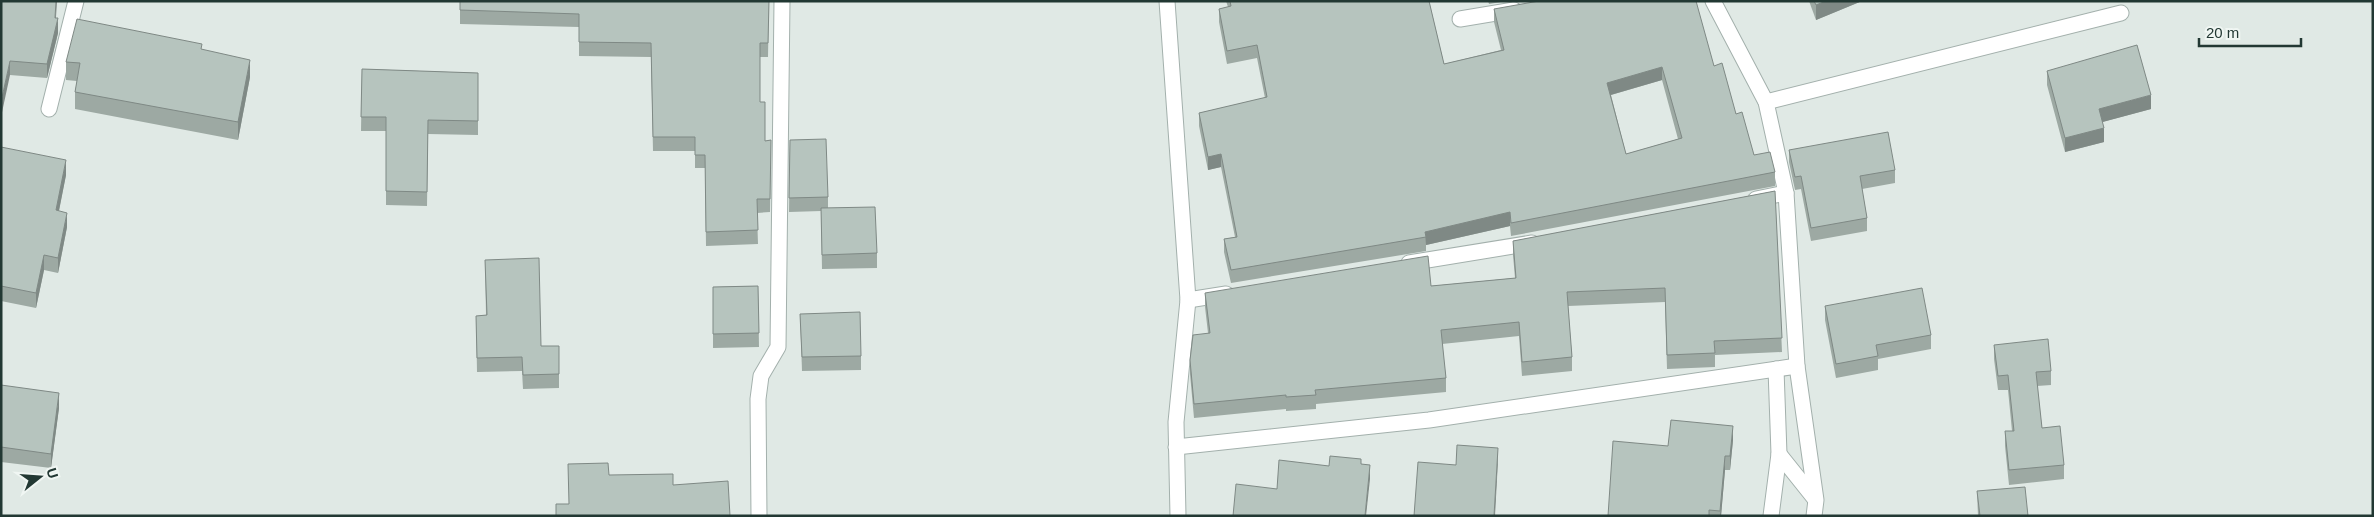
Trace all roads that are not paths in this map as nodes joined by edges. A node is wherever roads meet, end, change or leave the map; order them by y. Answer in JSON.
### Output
{"nodes":[{"id":1,"x":76,"y":1,"type":"edge"},
{"id":2,"x":782,"y":1,"type":"edge"},
{"id":3,"x":1167,"y":1,"type":"edge"},
{"id":4,"x":1713,"y":1,"type":"edge"},
{"id":5,"x":1525,"y":8,"type":"edge"},
{"id":6,"x":2121,"y":13,"type":"dead end"},
{"id":7,"x":1460,"y":20,"type":"dead end"},
{"id":8,"x":1766,"y":102,"type":"junction"},
{"id":9,"x":49,"y":109,"type":"dead end"},
{"id":10,"x":1786,"y":192,"type":"junction"},
{"id":11,"x":1738,"y":202,"type":"edge"},
{"id":12,"x":1544,"y":240,"type":"edge"},
{"id":13,"x":1390,"y":266,"type":"edge"},
{"id":14,"x":1236,"y":292,"type":"edge"},
{"id":15,"x":1188,"y":300,"type":"junction"},
{"id":16,"x":1797,"y":366,"type":"junction"},
{"id":17,"x":1776,"y":369,"type":"junction"},
{"id":18,"x":1176,"y":447,"type":"junction"},
{"id":19,"x":1779,"y":454,"type":"junction"},
{"id":20,"x":1816,"y":500,"type":"junction"},
{"id":21,"x":759,"y":516,"type":"edge"},
{"id":22,"x":1178,"y":516,"type":"edge"},
{"id":23,"x":1771,"y":516,"type":"edge"},
{"id":24,"x":1814,"y":516,"type":"edge"}],
"edges":[{"from":1,"to":9,"type":"street"},
{"from":2,"to":21,"type":"street"},
{"from":3,"to":15,"type":"street"},
{"from":4,"to":8,"type":"street"},
{"from":5,"to":7,"type":"street"},
{"from":6,"to":8,"type":"street"},
{"from":8,"to":10,"type":"street"},
{"from":10,"to":11,"type":"street"},
{"from":10,"to":16,"type":"street"},
{"from":12,"to":13,"type":"street"},
{"from":14,"to":15,"type":"street"},
{"from":15,"to":18,"type":"street"},
{"from":16,"to":17,"type":"street"},
{"from":16,"to":20,"type":"street"},
{"from":17,"to":18,"type":"street"},
{"from":17,"to":19,"type":"street"},
{"from":18,"to":22,"type":"street"},
{"from":19,"to":20,"type":"street"},
{"from":19,"to":23,"type":"street"},
{"from":20,"to":24,"type":"street"}]}
